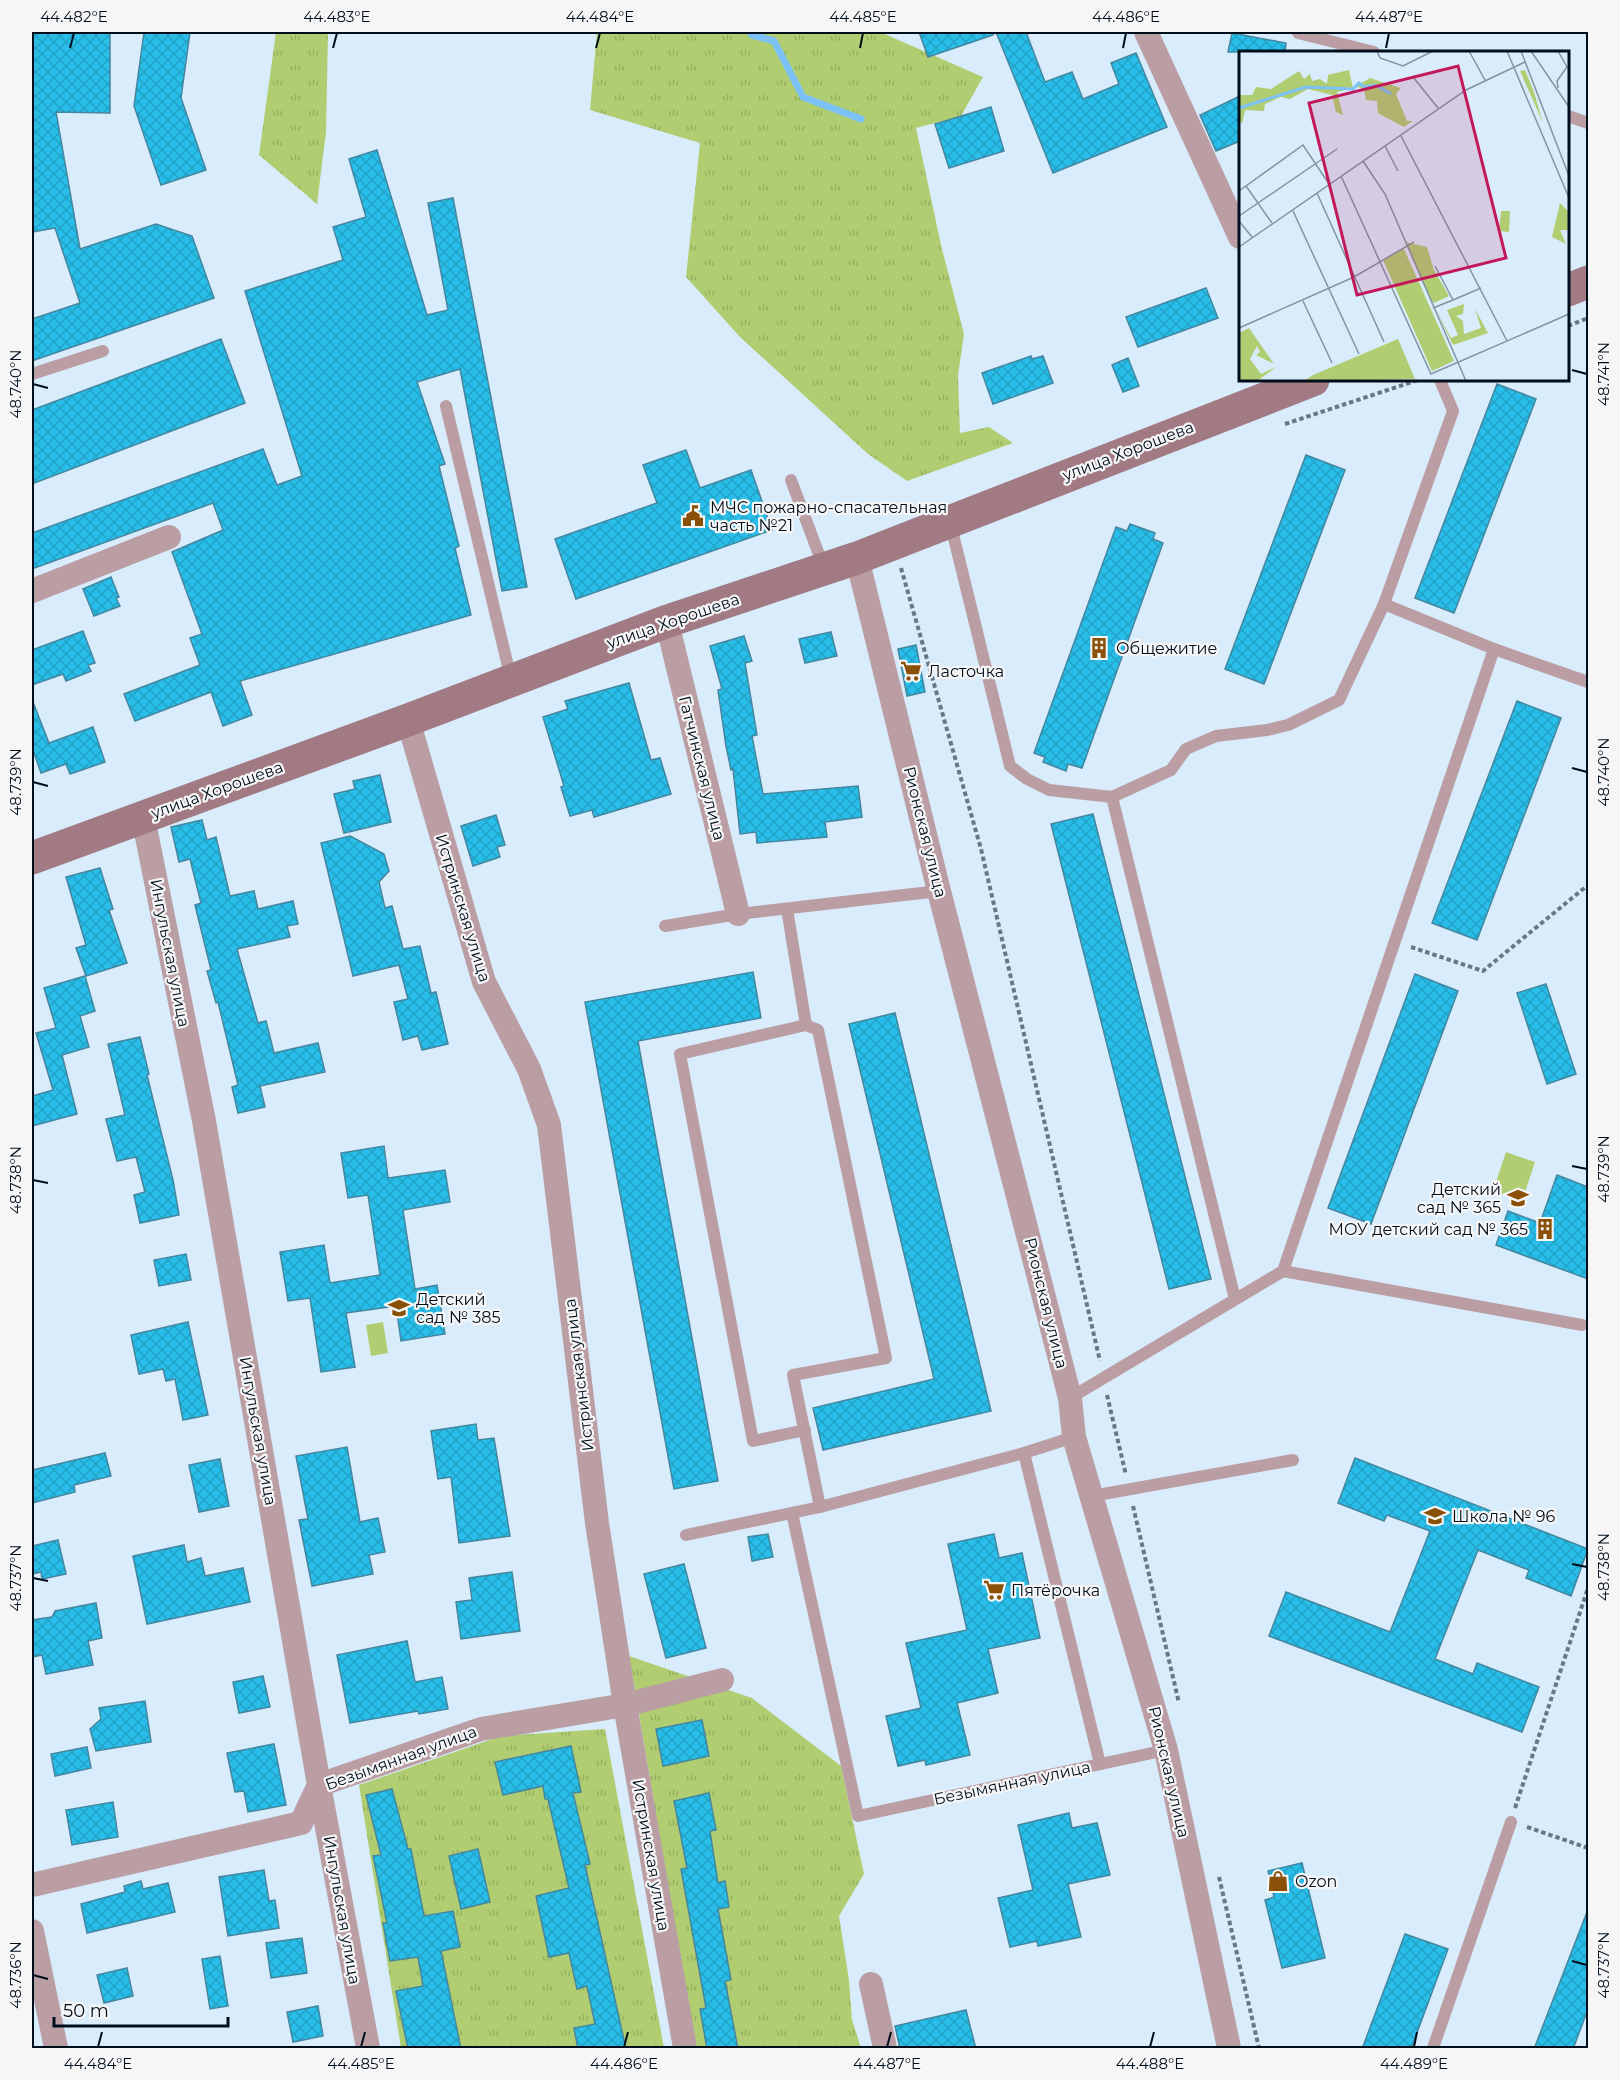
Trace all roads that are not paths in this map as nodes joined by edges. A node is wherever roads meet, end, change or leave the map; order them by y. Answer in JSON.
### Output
{"nodes":[{"id":1,"x":1146,"y":32,"type":"edge"},
{"id":2,"x":1298,"y":33,"type":"edge"},
{"id":3,"x":1370,"y":51,"type":"edge"},
{"id":4,"x":1569,"y":116,"type":"edge"},
{"id":5,"x":1588,"y":123,"type":"edge"},
{"id":6,"x":1239,"y":235,"type":"edge"},
{"id":7,"x":1588,"y":282,"type":"edge"},
{"id":8,"x":1569,"y":290,"type":"edge"},
{"id":9,"x":103,"y":351,"type":"dead end"},
{"id":10,"x":32,"y":374,"type":"edge"},
{"id":11,"x":1306,"y":381,"type":"edge"},
{"id":12,"x":1440,"y":381,"type":"edge"},
{"id":13,"x":446,"y":406,"type":"dead end"},
{"id":14,"x":791,"y":480,"type":"dead end"},
{"id":15,"x":950,"y":521,"type":"junction"},
{"id":16,"x":169,"y":537,"type":"dead end"},
{"id":17,"x":857,"y":558,"type":"junction"},
{"id":18,"x":824,"y":569,"type":"junction"},
{"id":19,"x":32,"y":591,"type":"edge"},
{"id":20,"x":1384,"y":604,"type":"junction"},
{"id":21,"x":664,"y":622,"type":"junction"},
{"id":22,"x":1494,"y":649,"type":"junction"},
{"id":23,"x":511,"y":680,"type":"junction"},
{"id":24,"x":1588,"y":682,"type":"edge"},
{"id":25,"x":408,"y":720,"type":"junction"},
{"id":26,"x":1112,"y":797,"type":"junction"},
{"id":27,"x":149,"y":815,"type":"junction"},
{"id":28,"x":32,"y":858,"type":"edge"},
{"id":29,"x":939,"y":891,"type":"junction"},
{"id":30,"x":787,"y":909,"type":"junction"},
{"id":31,"x":738,"y":914,"type":"junction"},
{"id":32,"x":665,"y":926,"type":"dead end"},
{"id":33,"x":806,"y":1025,"type":"junction"},
{"id":34,"x":1282,"y":1271,"type":"junction"},
{"id":35,"x":1234,"y":1299,"type":"junction"},
{"id":36,"x":1582,"y":1325,"type":"dead end"},
{"id":37,"x":1070,"y":1398,"type":"junction"},
{"id":38,"x":805,"y":1430,"type":"junction"},
{"id":39,"x":1074,"y":1437,"type":"junction"},
{"id":40,"x":1024,"y":1453,"type":"junction"},
{"id":41,"x":1293,"y":1460,"type":"dead end"},
{"id":42,"x":1092,"y":1496,"type":"junction"},
{"id":43,"x":820,"y":1507,"type":"junction"},
{"id":44,"x":792,"y":1513,"type":"junction"},
{"id":45,"x":686,"y":1536,"type":"dead end"},
{"id":46,"x":722,"y":1680,"type":"dead end"},
{"id":47,"x":625,"y":1705,"type":"junction"},
{"id":48,"x":1166,"y":1750,"type":"junction"},
{"id":49,"x":1100,"y":1764,"type":"junction"},
{"id":50,"x":319,"y":1785,"type":"junction"},
{"id":51,"x":1511,"y":1822,"type":"road end"},
{"id":52,"x":32,"y":1885,"type":"edge"},
{"id":53,"x":32,"y":1931,"type":"edge"},
{"id":54,"x":871,"y":1984,"type":"dead end"},
{"id":55,"x":57,"y":2049,"type":"edge"},
{"id":56,"x":368,"y":2049,"type":"edge"},
{"id":57,"x":685,"y":2049,"type":"edge"},
{"id":58,"x":885,"y":2049,"type":"edge"},
{"id":59,"x":1229,"y":2049,"type":"edge"},
{"id":60,"x":1433,"y":2049,"type":"edge"}],
"edges":[{"from":1,"to":6,"type":"street"},
{"from":2,"to":3,"type":"lane"},
{"from":4,"to":5,"type":"lane"},
{"from":7,"to":8,"type":"main road"},
{"from":9,"to":10,"type":"lane"},
{"from":11,"to":15,"type":"main road","name":"улица Хорошева"},
{"from":12,"to":20,"type":"lane"},
{"from":13,"to":23,"type":"lane"},
{"from":14,"to":18,"type":"lane"},
{"from":15,"to":17,"type":"main road","name":"улица Хорошева"},
{"from":15,"to":26,"type":"lane"},
{"from":16,"to":19,"type":"street"},
{"from":17,"to":18,"type":"main road","name":"улица Хорошева"},
{"from":17,"to":29,"type":"street","name":"Рионская улица"},
{"from":18,"to":21,"type":"main road","name":"улица Хорошева"},
{"from":20,"to":22,"type":"lane"},
{"from":20,"to":26,"type":"lane"},
{"from":21,"to":23,"type":"main road","name":"улица Хорошева"},
{"from":21,"to":31,"type":"street","name":"Гатчинская улица"},
{"from":22,"to":24,"type":"lane"},
{"from":22,"to":34,"type":"lane"},
{"from":23,"to":25,"type":"main road","name":"улица Хорошева"},
{"from":25,"to":27,"type":"main road","name":"улица Хорошева"},
{"from":25,"to":47,"type":"street","name":"Истринская улица"},
{"from":26,"to":35,"type":"lane"},
{"from":27,"to":28,"type":"main road","name":"улица Хорошева"},
{"from":27,"to":50,"type":"street","name":"Ингульская улица"},
{"from":29,"to":30,"type":"lane"},
{"from":29,"to":37,"type":"street","name":"Рионская улица"},
{"from":30,"to":31,"type":"lane"},
{"from":30,"to":33,"type":"lane"},
{"from":31,"to":32,"type":"lane"},
{"from":33,"to":38,"type":"lane"},
{"from":33,"to":38,"type":"lane"},
{"from":34,"to":35,"type":"lane"},
{"from":34,"to":36,"type":"lane"},
{"from":35,"to":37,"type":"lane"},
{"from":37,"to":39,"type":"street","name":"Рионская улица"},
{"from":38,"to":43,"type":"lane"},
{"from":39,"to":40,"type":"lane"},
{"from":39,"to":42,"type":"street","name":"Рионская улица"},
{"from":40,"to":43,"type":"lane"},
{"from":40,"to":49,"type":"lane"},
{"from":41,"to":42,"type":"lane"},
{"from":42,"to":48,"type":"street","name":"Рионская улица"},
{"from":43,"to":44,"type":"lane"},
{"from":44,"to":45,"type":"lane"},
{"from":44,"to":49,"type":"lane","name":"Безымянная улица"},
{"from":46,"to":47,"type":"street","name":"Безымянная улица"},
{"from":47,"to":50,"type":"street","name":"Безымянная улица"},
{"from":47,"to":57,"type":"street","name":"Истринская улица"},
{"from":48,"to":49,"type":"lane","name":"Безымянная улица"},
{"from":48,"to":59,"type":"street","name":"Рионская улица"},
{"from":50,"to":52,"type":"street","name":"Безымянная улица"},
{"from":50,"to":56,"type":"street","name":"Ингульская улица"},
{"from":51,"to":60,"type":"lane"},
{"from":53,"to":55,"type":"street"},
{"from":54,"to":58,"type":"street"}]}
